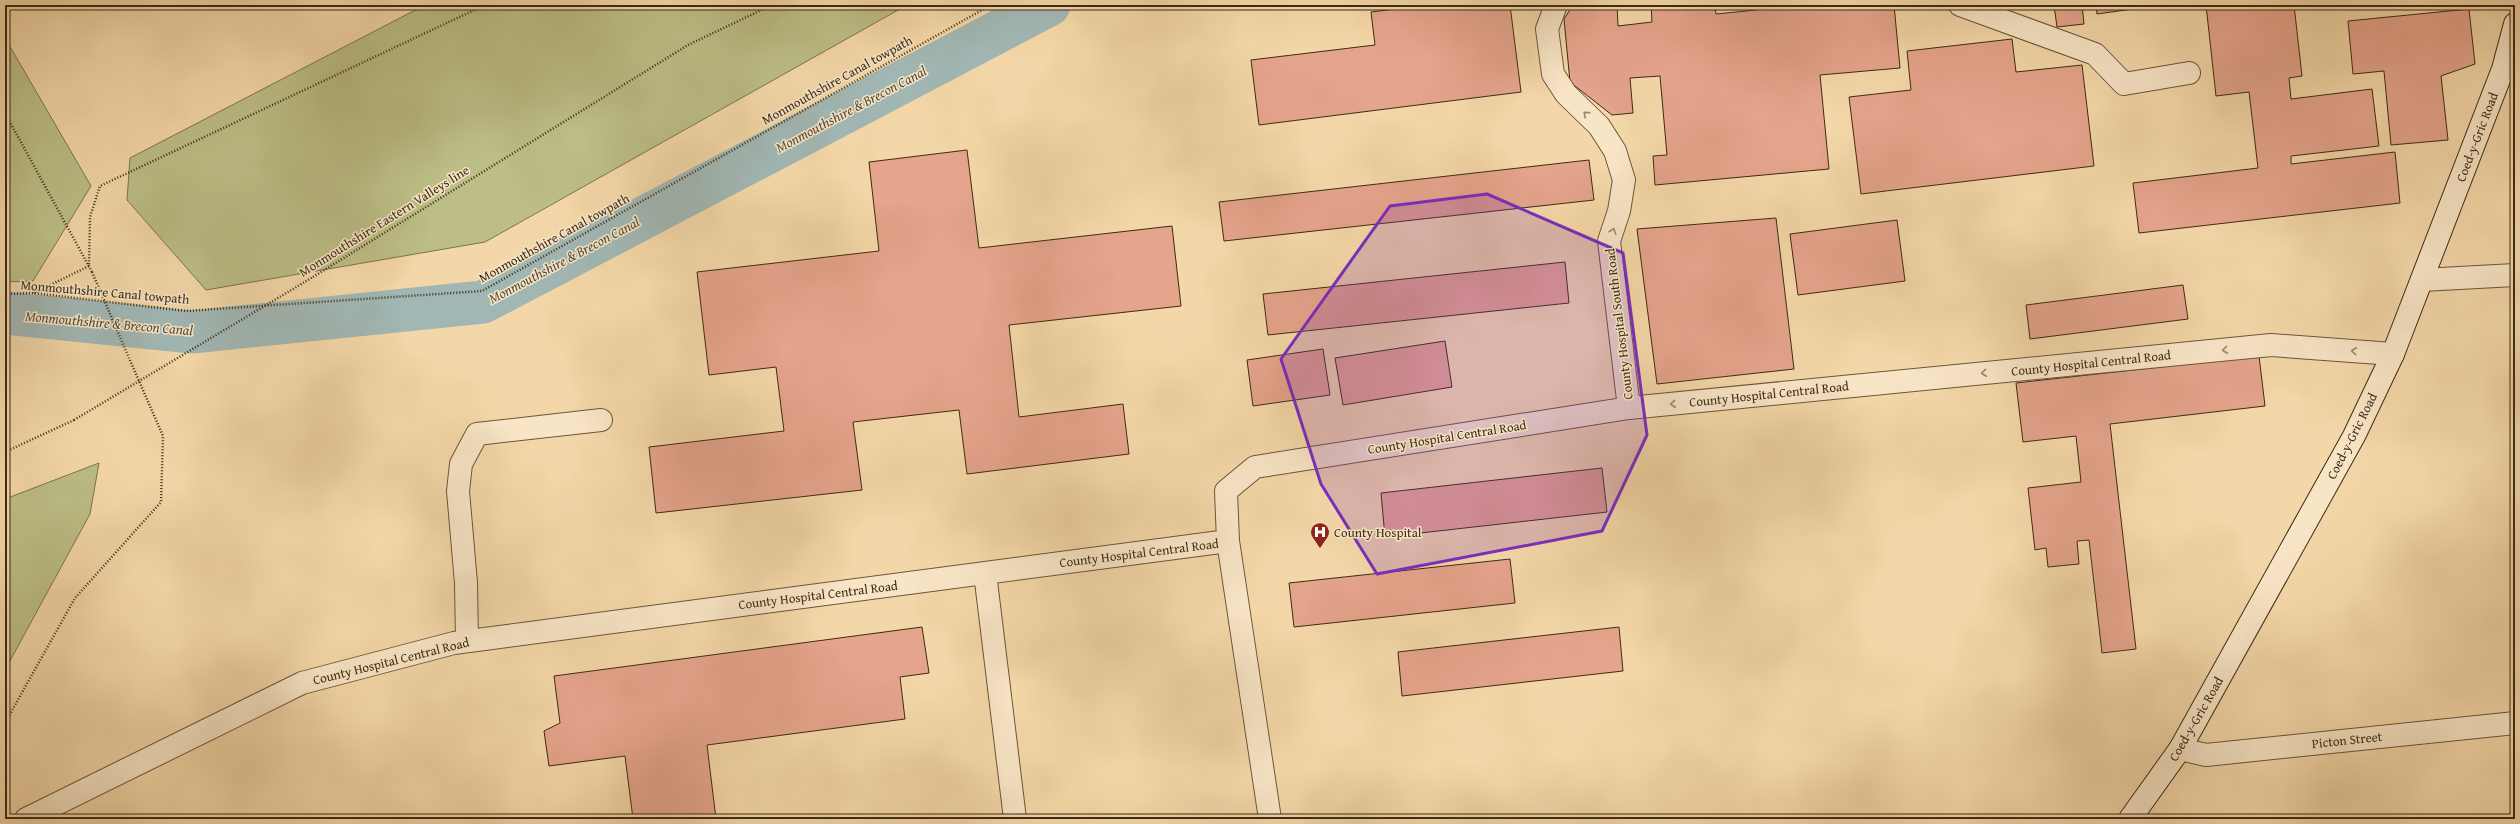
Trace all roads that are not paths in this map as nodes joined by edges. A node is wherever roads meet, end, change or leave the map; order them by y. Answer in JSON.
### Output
{"nodes":[{"id":1,"x":1556,"y":5,"type":"edge"},
{"id":2,"x":1960,"y":5,"type":"edge"},
{"id":3,"x":2515,"y":24,"type":"edge"},
{"id":4,"x":2189,"y":73,"type":"dead end"},
{"id":5,"x":2515,"y":275,"type":"edge"},
{"id":6,"x":2422,"y":280,"type":"junction"},
{"id":7,"x":2393,"y":354,"type":"junction"},
{"id":8,"x":1629,"y":408,"type":"junction"},
{"id":9,"x":601,"y":420,"type":"dead end"},
{"id":10,"x":1228,"y":541,"type":"junction"},
{"id":11,"x":985,"y":573,"type":"junction"},
{"id":12,"x":467,"y":641,"type":"junction"},
{"id":13,"x":2515,"y":722,"type":"edge"},
{"id":14,"x":2180,"y":749,"type":"junction"},
{"id":15,"x":26,"y":819,"type":"edge"},
{"id":16,"x":1015,"y":819,"type":"edge"},
{"id":17,"x":1270,"y":819,"type":"edge"},
{"id":18,"x":2130,"y":819,"type":"edge"}],
"edges":[{"from":8,"to":1,"type":"street","name":"County Hospital South Road","one_way":true},
{"from":2,"to":4,"type":"street"},
{"from":3,"to":6,"type":"street","name":"Coed-y-Gric Road"},
{"from":5,"to":6,"type":"street"},
{"from":6,"to":7,"type":"street","name":"Coed-y-Gric Road"},
{"from":7,"to":8,"type":"street","name":"County Hospital Central Road","one_way":true},
{"from":7,"to":14,"type":"street","name":"Coed-y-Gric Road"},
{"from":8,"to":10,"type":"street","name":"County Hospital Central Road"},
{"from":9,"to":12,"type":"street"},
{"from":10,"to":11,"type":"street","name":"County Hospital Central Road"},
{"from":10,"to":17,"type":"street"},
{"from":11,"to":12,"type":"street","name":"County Hospital Central Road"},
{"from":11,"to":16,"type":"street"},
{"from":12,"to":15,"type":"street","name":"County Hospital Central Road"},
{"from":13,"to":14,"type":"street","name":"Picton Street"},
{"from":14,"to":18,"type":"street","name":"Coed-y-Gric Road"}]}
